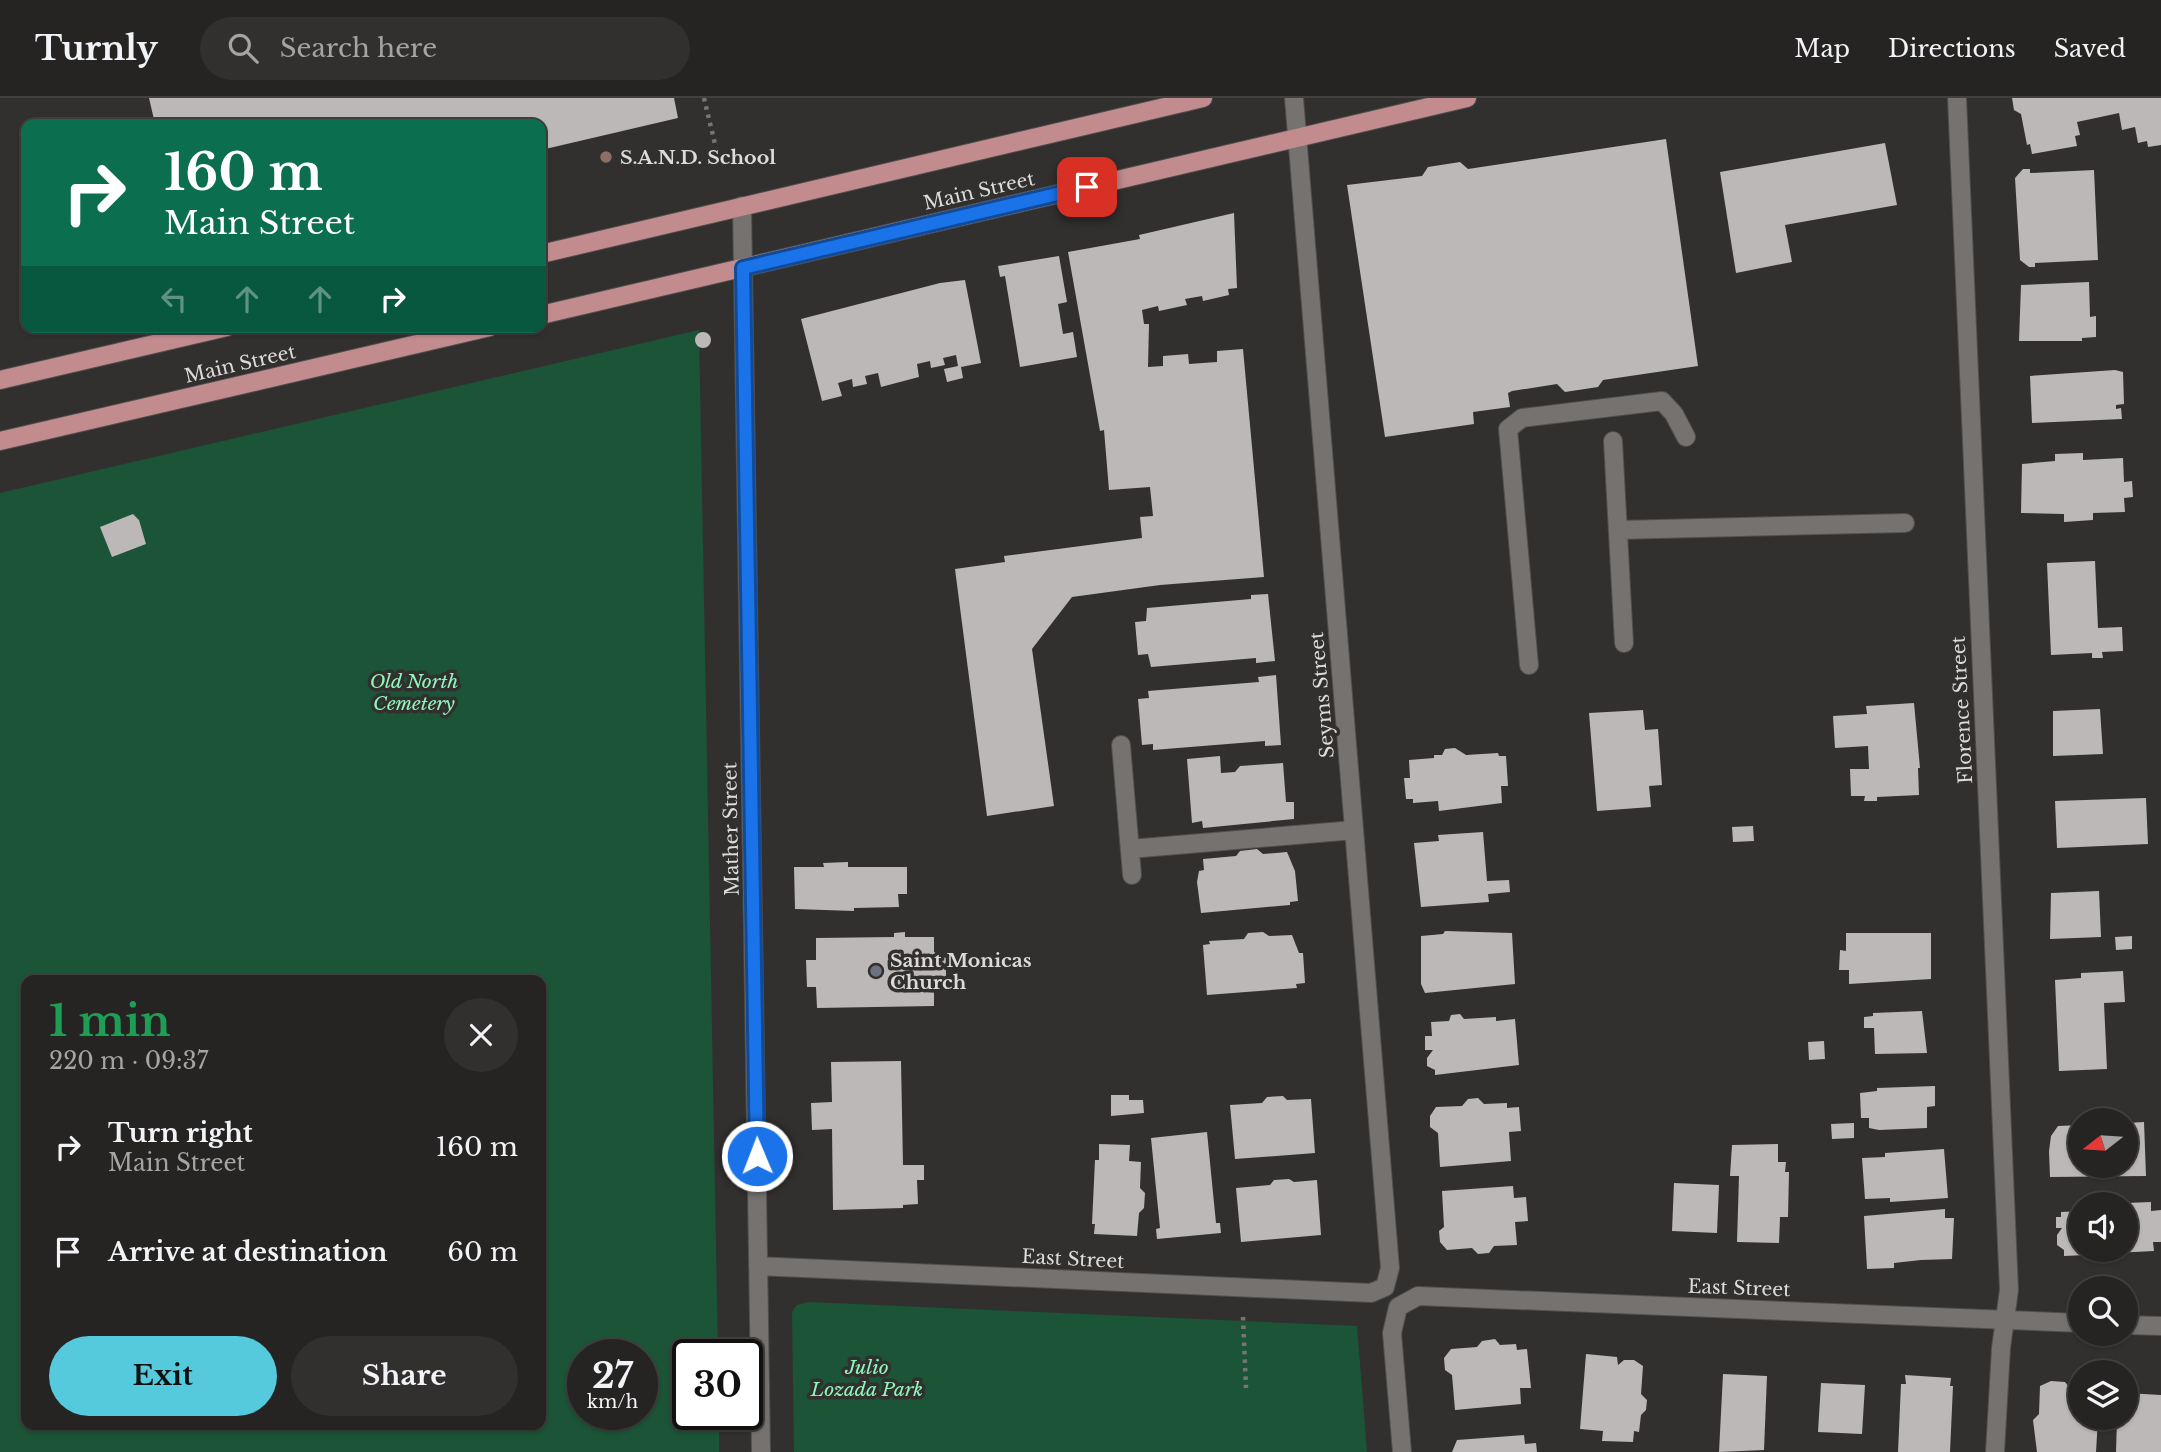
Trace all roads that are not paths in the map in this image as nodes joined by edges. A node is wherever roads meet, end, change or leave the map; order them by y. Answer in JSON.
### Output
{"nodes":[{"id":1,"x":1203,"y":98,"type":"edge"},
{"id":2,"x":1294,"y":98,"type":"edge"},
{"id":3,"x":1468,"y":98,"type":"edge"},
{"id":4,"x":1957,"y":98,"type":"edge"},
{"id":5,"x":1298,"y":138,"type":"junction"},
{"id":6,"x":742,"y":206,"type":"junction"},
{"id":7,"x":546,"y":253,"type":"edge"},
{"id":8,"x":743,"y":268,"type":"junction"},
{"id":9,"x":546,"y":314,"type":"edge"},
{"id":10,"x":201,"y":333,"type":"edge"},
{"id":11,"x":464,"y":333,"type":"edge"},
{"id":12,"x":0,"y":380,"type":"edge"},
{"id":13,"x":1686,"y":437,"type":"dead end"},
{"id":14,"x":0,"y":441,"type":"edge"},
{"id":15,"x":1613,"y":441,"type":"dead end"},
{"id":16,"x":1905,"y":523,"type":"dead end"},
{"id":17,"x":1618,"y":530,"type":"junction"},
{"id":18,"x":1624,"y":643,"type":"dead end"},
{"id":19,"x":1530,"y":665,"type":"dead end"},
{"id":20,"x":1121,"y":745,"type":"dead end"},
{"id":21,"x":1354,"y":830,"type":"junction"},
{"id":22,"x":1130,"y":849,"type":"junction"},
{"id":23,"x":1132,"y":875,"type":"dead end"},
{"id":24,"x":758,"y":1266,"type":"junction"},
{"id":25,"x":1385,"y":1287,"type":"joint"},
{"id":26,"x":2005,"y":1319,"type":"junction"},
{"id":27,"x":2068,"y":1322,"type":"edge"},
{"id":28,"x":2138,"y":1325,"type":"edge"},
{"id":29,"x":2161,"y":1326,"type":"edge"},
{"id":30,"x":761,"y":1452,"type":"edge"},
{"id":31,"x":1402,"y":1452,"type":"edge"},
{"id":32,"x":1995,"y":1452,"type":"edge"}],
"edges":[{"from":1,"to":6,"type":"main road","name":"Main Street"},
{"from":2,"to":5,"type":"street","name":"Seyms Street"},
{"from":3,"to":5,"type":"main road","name":"Main Street"},
{"from":4,"to":26,"type":"street","name":"Florence Street"},
{"from":5,"to":8,"type":"main road","name":"Main Street"},
{"from":5,"to":21,"type":"street","name":"Seyms Street"},
{"from":6,"to":7,"type":"main road","name":"Main Street"},
{"from":6,"to":8,"type":"street","name":"Mather Street"},
{"from":8,"to":9,"type":"main road","name":"Main Street"},
{"from":8,"to":24,"type":"street","name":"Mather Street"},
{"from":10,"to":12,"type":"main road","name":"Main Street"},
{"from":11,"to":14,"type":"main road","name":"Main Street"},
{"from":13,"to":19,"type":"street"},
{"from":15,"to":17,"type":"street"},
{"from":16,"to":17,"type":"street"},
{"from":17,"to":18,"type":"street"},
{"from":20,"to":22,"type":"street"},
{"from":21,"to":22,"type":"street"},
{"from":21,"to":25,"type":"street","name":"Seyms Street"},
{"from":22,"to":23,"type":"street"},
{"from":24,"to":25,"type":"street","name":"East Street"},
{"from":24,"to":30,"type":"street","name":"Mather Street"},
{"from":26,"to":27,"type":"street","name":"East Street"},
{"from":26,"to":31,"type":"street","name":"East Street"},
{"from":26,"to":32,"type":"street","name":"Florence Street"},
{"from":28,"to":29,"type":"street"}]}
